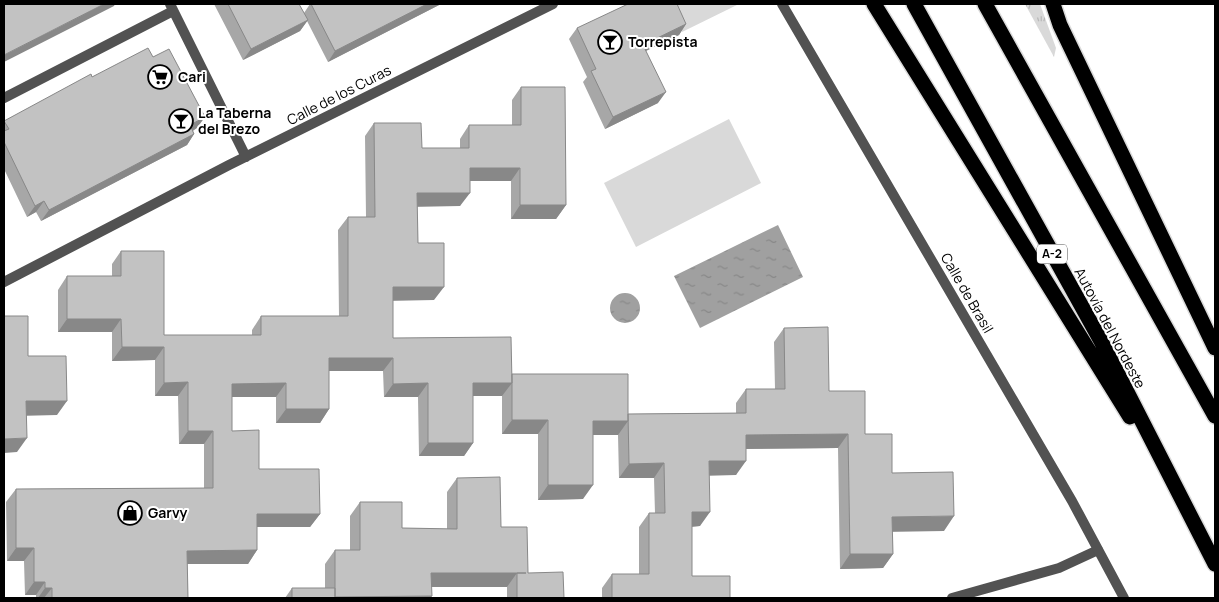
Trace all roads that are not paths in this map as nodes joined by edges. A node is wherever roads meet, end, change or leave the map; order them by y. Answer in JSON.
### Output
{"nodes":[{"id":1,"x":553,"y":4,"type":"edge"},
{"id":2,"x":782,"y":4,"type":"edge"},
{"id":3,"x":870,"y":4,"type":"edge"},
{"id":4,"x":874,"y":4,"type":"edge"},
{"id":5,"x":914,"y":4,"type":"edge"},
{"id":6,"x":985,"y":4,"type":"edge"},
{"id":7,"x":1053,"y":4,"type":"edge"},
{"id":8,"x":172,"y":8,"type":"edge"},
{"id":9,"x":894,"y":38,"type":"junction"},
{"id":10,"x":4,"y":98,"type":"edge"},
{"id":11,"x":246,"y":157,"type":"junction"},
{"id":12,"x":4,"y":282,"type":"edge"},
{"id":13,"x":1215,"y":348,"type":"edge"},
{"id":14,"x":1215,"y":416,"type":"edge"},
{"id":15,"x":1185,"y":506,"type":"junction"},
{"id":16,"x":1098,"y":550,"type":"junction"},
{"id":17,"x":1215,"y":564,"type":"edge"},
{"id":18,"x":952,"y":598,"type":"edge"},
{"id":19,"x":1124,"y":598,"type":"edge"}],
"edges":[{"from":1,"to":11,"type":"street","name":"Calle de los Curas"},
{"from":2,"to":16,"type":"street","name":"Calle de Brasil"},
{"from":3,"to":9,"type":"highway"},
{"from":4,"to":9,"type":"highway"},
{"from":5,"to":15,"type":"highway","name":"Autovía del Nordeste","number":"A-2"},
{"from":6,"to":14,"type":"highway"},
{"from":7,"to":13,"type":"highway"},
{"from":8,"to":10,"type":"street"},
{"from":8,"to":11,"type":"street"},
{"from":9,"to":15,"type":"highway"},
{"from":11,"to":12,"type":"street","name":"Calle de los Curas"},
{"from":15,"to":17,"type":"highway","name":"Autovía del Nordeste","number":"A-2"},
{"from":16,"to":18,"type":"street"},
{"from":16,"to":19,"type":"street","name":"Calle de Brasil"}]}
